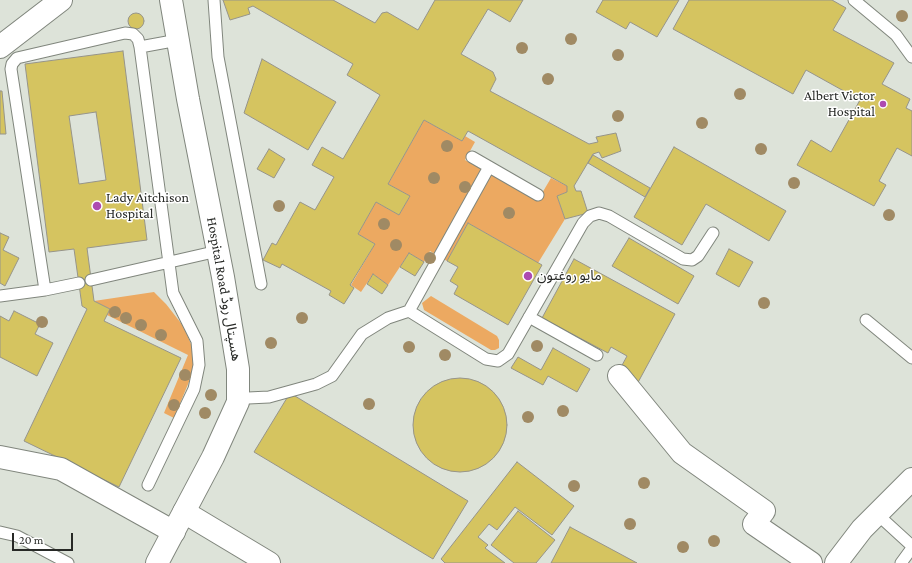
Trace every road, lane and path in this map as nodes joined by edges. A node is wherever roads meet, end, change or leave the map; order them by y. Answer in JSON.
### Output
{"nodes":[{"id":1,"x":61,"y":0,"type":"edge"},
{"id":2,"x":171,"y":0,"type":"edge"},
{"id":3,"x":214,"y":0,"type":"edge"},
{"id":4,"x":854,"y":0,"type":"edge"},
{"id":5,"x":178,"y":40,"type":"junction"},
{"id":6,"x":0,"y":47,"type":"edge"},
{"id":7,"x":140,"y":47,"type":"junction"},
{"id":8,"x":912,"y":57,"type":"edge"},
{"id":9,"x":472,"y":157,"type":"dead end"},
{"id":10,"x":489,"y":167,"type":"junction"},
{"id":11,"x":538,"y":195,"type":"dead end"},
{"id":12,"x":713,"y":233,"type":"dead end"},
{"id":13,"x":218,"y":251,"type":"junction"},
{"id":14,"x":169,"y":262,"type":"junction"},
{"id":15,"x":91,"y":280,"type":"dead end"},
{"id":16,"x":79,"y":283,"type":"dead end"},
{"id":17,"x":261,"y":284,"type":"dead end"},
{"id":18,"x":45,"y":290,"type":"junction"},
{"id":19,"x":0,"y":296,"type":"edge"},
{"id":20,"x":409,"y":311,"type":"junction"},
{"id":21,"x":530,"y":317,"type":"junction"},
{"id":22,"x":866,"y":320,"type":"dead end"},
{"id":23,"x":597,"y":355,"type":"dead end"},
{"id":24,"x":912,"y":358,"type":"edge"},
{"id":25,"x":619,"y":376,"type":"dead end"},
{"id":26,"x":238,"y":402,"type":"junction"},
{"id":27,"x":0,"y":458,"type":"edge"},
{"id":28,"x":912,"y":479,"type":"edge"},
{"id":29,"x":148,"y":485,"type":"dead end"},
{"id":30,"x":184,"y":512,"type":"junction"},
{"id":31,"x":877,"y":514,"type":"junction"},
{"id":32,"x":0,"y":532,"type":"edge"},
{"id":33,"x":174,"y":532,"type":"junction"},
{"id":34,"x":912,"y":547,"type":"edge"},
{"id":35,"x":68,"y":563,"type":"edge"},
{"id":36,"x":157,"y":563,"type":"edge"},
{"id":37,"x":269,"y":563,"type":"edge"},
{"id":38,"x":811,"y":563,"type":"edge"},
{"id":39,"x":836,"y":563,"type":"edge"},
{"id":40,"x":901,"y":563,"type":"edge"}],
"edges":[{"from":1,"to":6,"type":"street"},
{"from":2,"to":5,"type":"street","name":"Hospital Road ھسپتال روڈ"},
{"from":3,"to":17,"type":"lane"},
{"from":4,"to":8,"type":"lane"},
{"from":5,"to":7,"type":"lane"},
{"from":5,"to":13,"type":"street","name":"Hospital Road ھسپتال روڈ"},
{"from":7,"to":14,"type":"lane"},
{"from":7,"to":18,"type":"lane"},
{"from":9,"to":10,"type":"lane"},
{"from":10,"to":11,"type":"lane"},
{"from":10,"to":20,"type":"lane"},
{"from":12,"to":21,"type":"lane"},
{"from":13,"to":14,"type":"lane"},
{"from":13,"to":26,"type":"street","name":"Hospital Road ھسپتال روڈ"},
{"from":14,"to":15,"type":"lane"},
{"from":14,"to":29,"type":"lane"},
{"from":16,"to":18,"type":"lane"},
{"from":18,"to":19,"type":"lane"},
{"from":20,"to":21,"type":"lane"},
{"from":20,"to":26,"type":"lane"},
{"from":21,"to":23,"type":"lane"},
{"from":22,"to":24,"type":"lane"},
{"from":25,"to":38,"type":"street"},
{"from":26,"to":30,"type":"street","name":"Hospital Road ھسپتال روڈ"},
{"from":27,"to":33,"type":"street"},
{"from":28,"to":31,"type":"street"},
{"from":30,"to":33,"type":"street","name":"Hospital Road ھسپتال روڈ"},
{"from":30,"to":37,"type":"street"},
{"from":31,"to":34,"type":"lane"},
{"from":31,"to":39,"type":"street"},
{"from":32,"to":35,"type":"lane"},
{"from":33,"to":36,"type":"street","name":"Hospital Road ھسپتال روڈ"},
{"from":34,"to":40,"type":"lane"}]}
